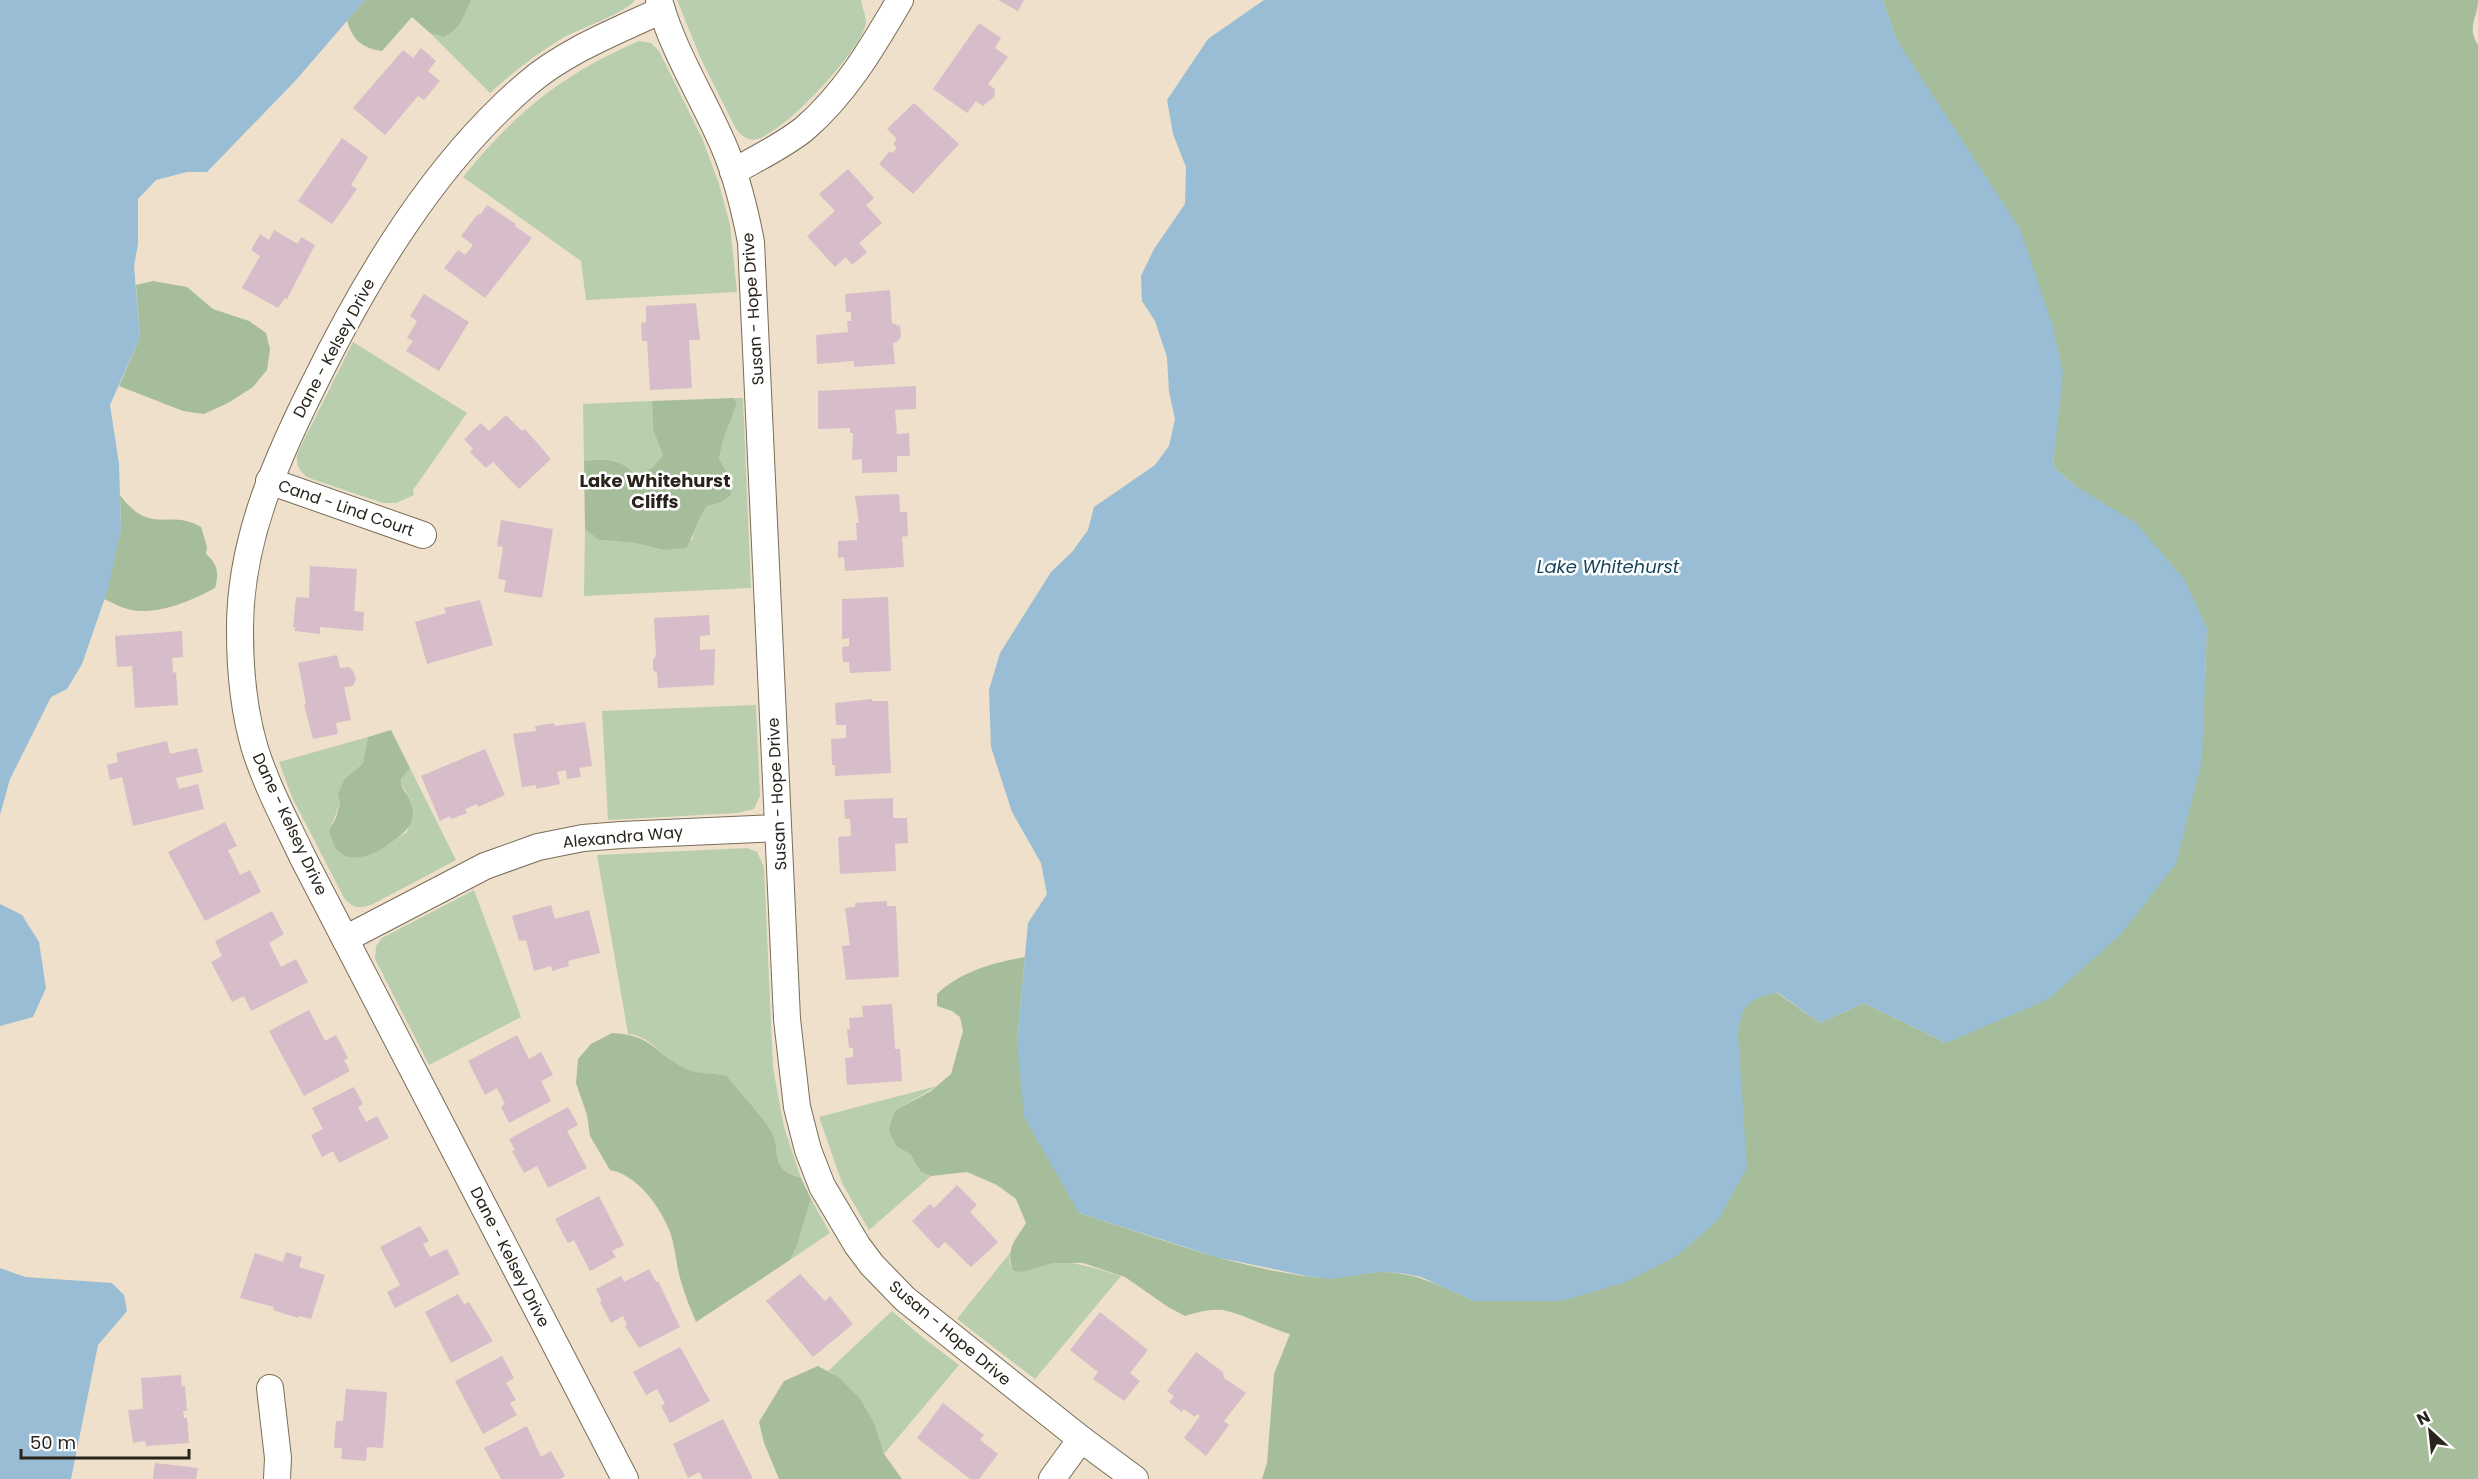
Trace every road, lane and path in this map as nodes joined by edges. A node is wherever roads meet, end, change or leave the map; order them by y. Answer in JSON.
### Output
{"nodes":[{"id":1,"x":900,"y":0,"type":"edge"},
{"id":2,"x":661,"y":5,"type":"edge"},
{"id":3,"x":733,"y":172,"type":"junction"},
{"id":4,"x":269,"y":481,"type":"junction"},
{"id":5,"x":423,"y":535,"type":"dead end"},
{"id":6,"x":778,"y":828,"type":"junction"},
{"id":7,"x":345,"y":939,"type":"junction"},
{"id":8,"x":270,"y":1388,"type":"dead end"},
{"id":9,"x":1082,"y":1439,"type":"junction"},
{"id":10,"x":277,"y":1479,"type":"edge"},
{"id":11,"x":625,"y":1479,"type":"edge"},
{"id":12,"x":1052,"y":1479,"type":"edge"},
{"id":13,"x":1135,"y":1479,"type":"edge"}],
"edges":[{"from":1,"to":3,"type":"street"},
{"from":2,"to":3,"type":"street","name":"Susan - Hope Drive"},
{"from":2,"to":4,"type":"street","name":"Dane - Kelsey Drive"},
{"from":3,"to":6,"type":"street","name":"Susan - Hope Drive"},
{"from":4,"to":5,"type":"street","name":"Cand - Lind Court"},
{"from":4,"to":7,"type":"street","name":"Dane - Kelsey Drive"},
{"from":6,"to":7,"type":"street","name":"Alexandra Way"},
{"from":6,"to":9,"type":"street","name":"Susan - Hope Drive"},
{"from":7,"to":11,"type":"street","name":"Dane - Kelsey Drive"},
{"from":8,"to":10,"type":"street"},
{"from":9,"to":12,"type":"street"},
{"from":9,"to":13,"type":"street","name":"Susan - Hope Drive"}]}
